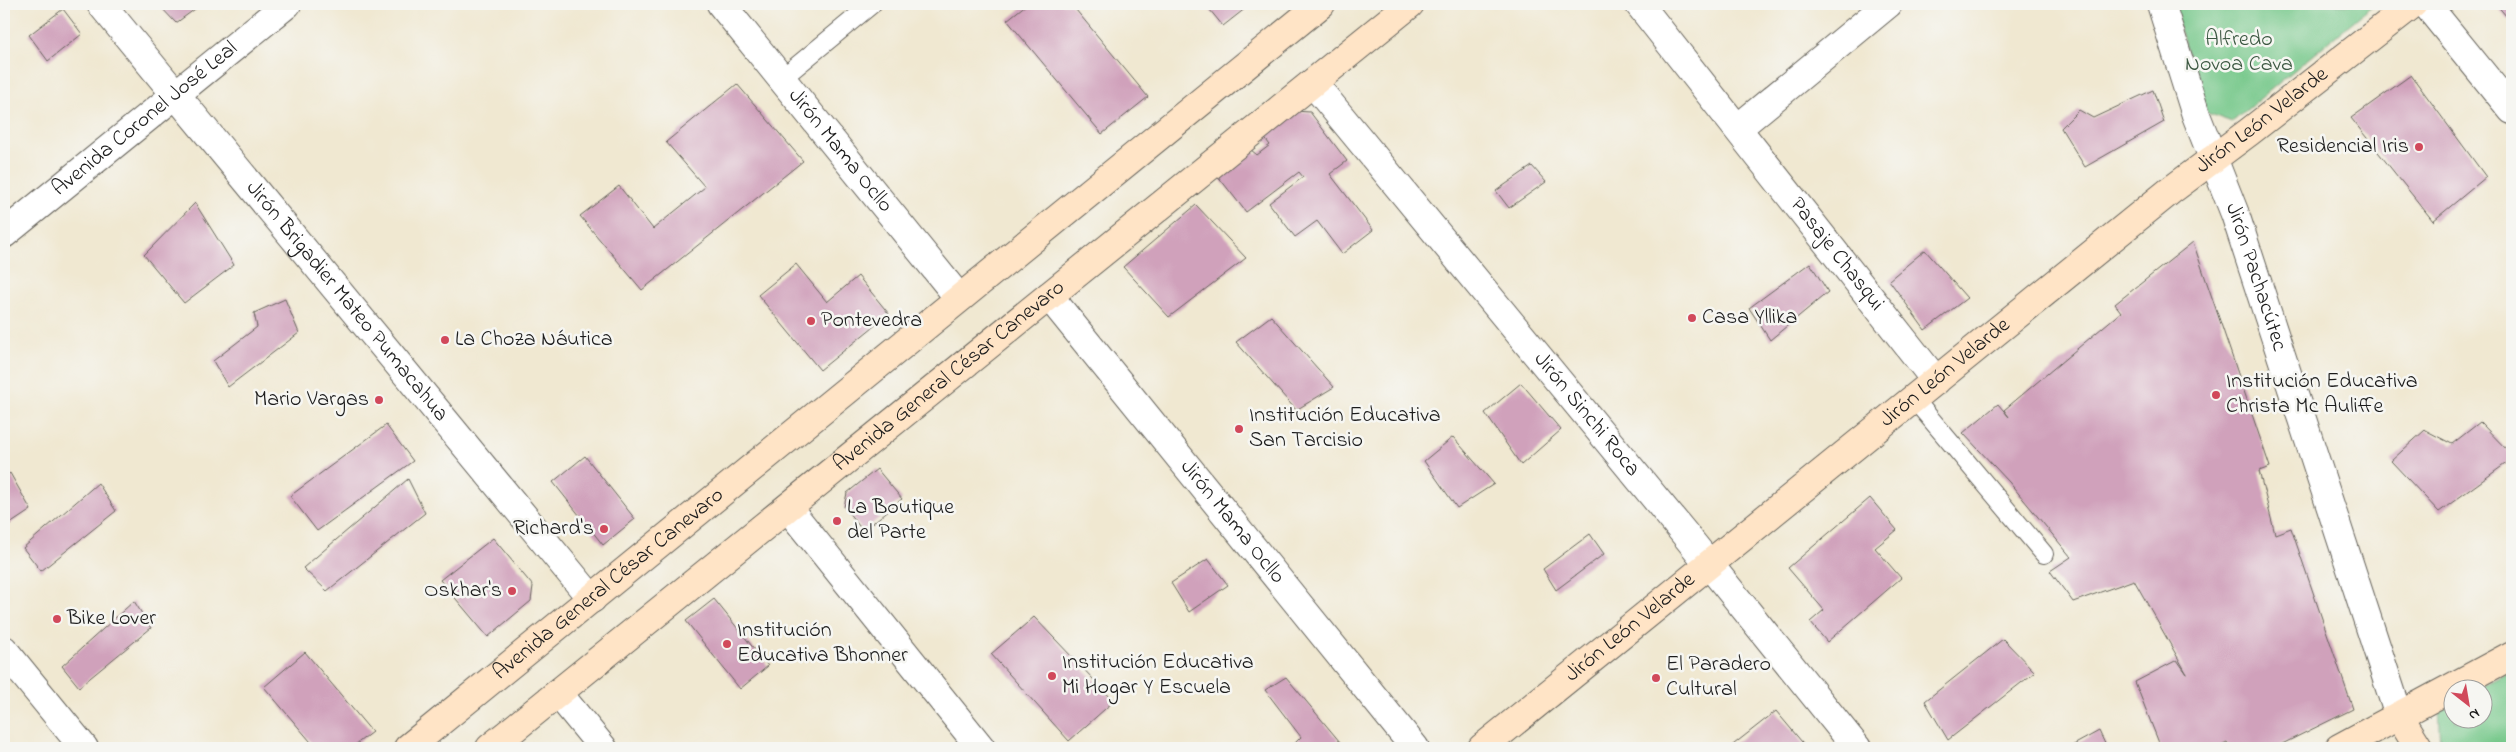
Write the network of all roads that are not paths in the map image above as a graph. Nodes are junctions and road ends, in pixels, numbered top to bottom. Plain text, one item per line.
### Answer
1 (101, 4) edge
2 (287, 4) edge
3 (721, 4) edge
4 (872, 4) edge
5 (1321, 4) edge
6 (1410, 4) edge
7 (1639, 4) edge
8 (1888, 4) edge
9 (2161, 4) edge
10 (2413, 4) edge
11 (2426, 4) edge
12 (781, 79) junction
13 (1313, 83) junction
14 (176, 95) junction
15 (2512, 110) edge
16 (1738, 128) junction
17 (2212, 157) junction
18 (4, 234) edge
19 (1049, 296) junction
20 (959, 298) junction
21 (1936, 381) junction
22 (1914, 399) junction
23 (788, 508) junction
24 (2044, 554) dead end
25 (1710, 565) junction
26 (592, 599) junction
27 (4, 650) edge
28 (2512, 655) edge
29 (558, 693) junction
30 (2399, 716) junction
31 (84, 748) edge
32 (408, 748) edge
33 (490, 748) edge
34 (603, 748) edge
35 (981, 748) edge
36 (1415, 748) edge
37 (1482, 748) edge
38 (1857, 748) edge
39 (2339, 748) edge
40 (2419, 748) edge

1 - 14 street, Jirón Brigadier Mateo Pumacahua
2 - 14 street, Avenida Coronel José Leal
3 - 12 street, Jirón Mama Ocllo
4 - 12 lane
5 - 20 main road, Avenida General César Canevaro
6 - 13 main road, Avenida General César Canevaro
7 - 16 street, Pasaje Chasqui
8 - 16 street
9 - 17 street, Jirón Pachacútec
10 - 17 main road, Jirón León Velarde
11 - 15 street
12 - 20 street, Jirón Mama Ocllo
13 - 19 main road, Avenida General César Canevaro
13 - 25 street, Jirón Sinchi Roca
14 - 18 street, Avenida Coronel José Leal
14 - 26 street, Jirón Brigadier Mateo Pumacahua
16 - 21 street, Pasaje Chasqui
17 - 21 main road, Jirón León Velarde
17 - 30 street, Jirón Pachacútec
19 - 23 main road, Avenida General César Canevaro
19 - 36 street, Jirón Mama Ocllo
20 - 26 main road, Avenida General César Canevaro
21 - 22 main road, Jirón León Velarde
22 - 24 lane
22 - 25 main road, Jirón León Velarde
23 - 29 main road, Avenida General César Canevaro
23 - 35 street
25 - 37 main road, Jirón León Velarde
25 - 38 street, Jirón Sinchi Roca
26 - 32 main road, Avenida General César Canevaro
27 - 31 street
28 - 30 main road
29 - 33 main road, Avenida General César Canevaro
29 - 34 street
30 - 39 main road
30 - 40 main road, Jirón Pachacútec

